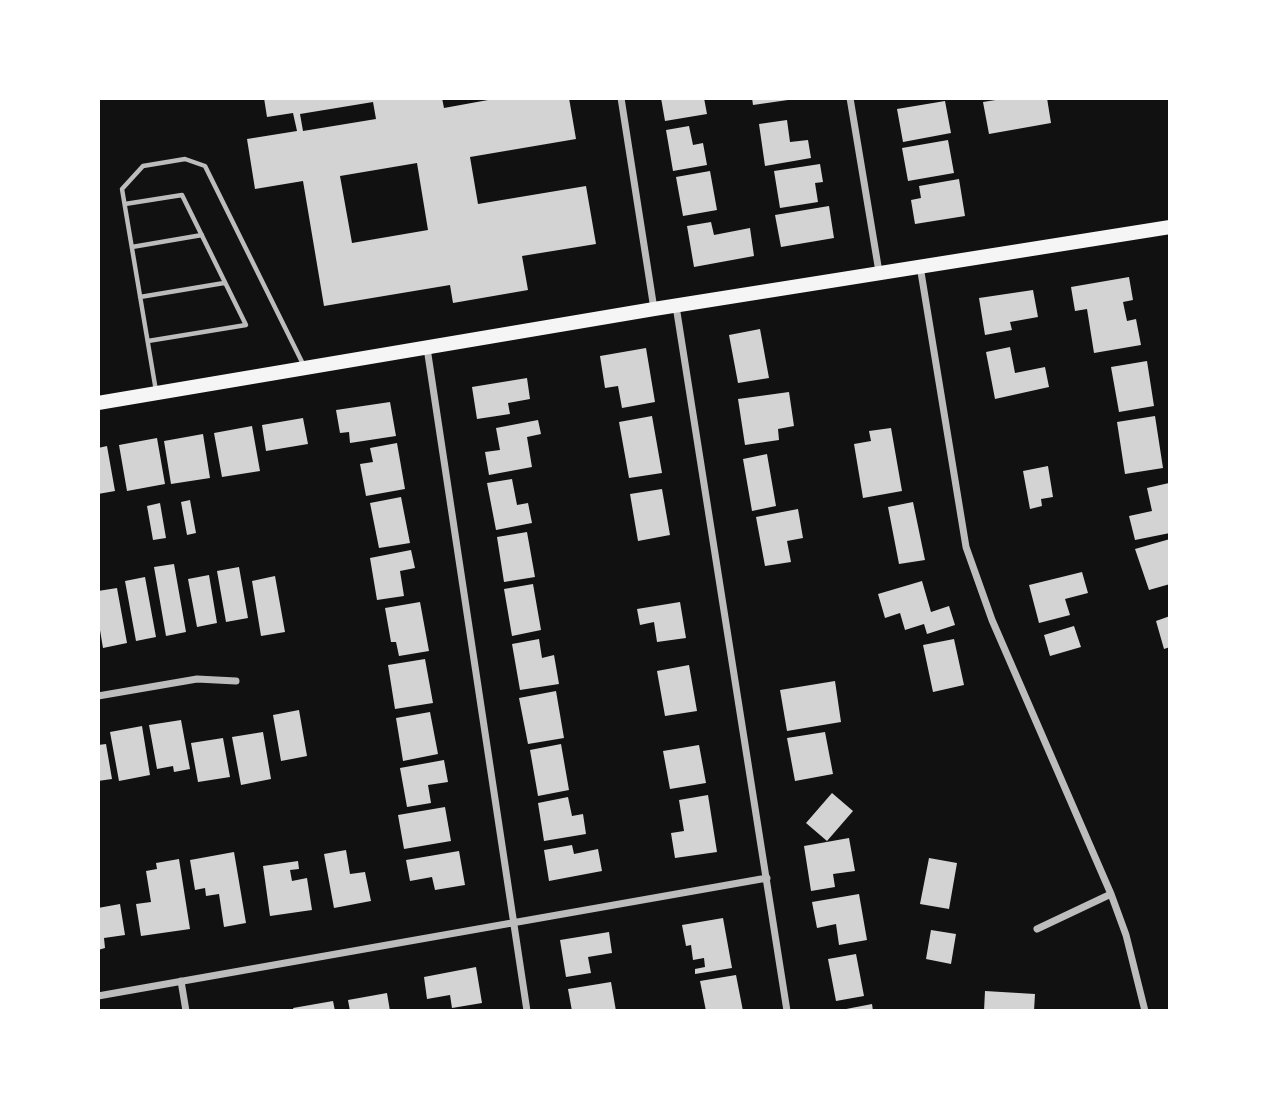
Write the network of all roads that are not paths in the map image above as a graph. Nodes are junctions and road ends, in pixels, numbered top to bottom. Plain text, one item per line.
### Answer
1 (621, 98) edge
2 (850, 98) edge
3 (125, 204) junction
4 (1170, 230) edge
5 (202, 235) junction
6 (132, 247) junction
7 (920, 266) junction
8 (879, 272) junction
9 (224, 283) junction
10 (140, 297) junction
11 (676, 306) junction
12 (654, 309) junction
13 (148, 341) junction
14 (427, 348) junction
15 (305, 368) junction
16 (157, 393) junction
17 (98, 403) edge
18 (236, 681) dead end
19 (98, 696) edge
20 (767, 877) junction
21 (1111, 894) junction
22 (512, 921) junction
23 (1037, 929) dead end
24 (181, 981) junction
25 (98, 996) edge
26 (186, 1011) edge
27 (527, 1011) edge
28 (787, 1011) edge
29 (1145, 1011) edge

1 - 12 street
2 - 8 street
3 - 5 lane
3 - 6 lane
3 - 15 lane
4 - 7 main road
5 - 6 lane
5 - 9 lane
6 - 10 lane
7 - 8 main road
7 - 21 street
8 - 11 main road
9 - 10 lane
9 - 13 lane
10 - 13 lane
11 - 12 main road
11 - 20 street
12 - 14 main road
13 - 16 lane
14 - 15 main road
14 - 22 street
15 - 16 main road
16 - 17 main road
18 - 19 street
20 - 22 street
20 - 28 street
21 - 23 street
21 - 29 street
22 - 24 street
22 - 27 street
24 - 25 street
24 - 26 street

